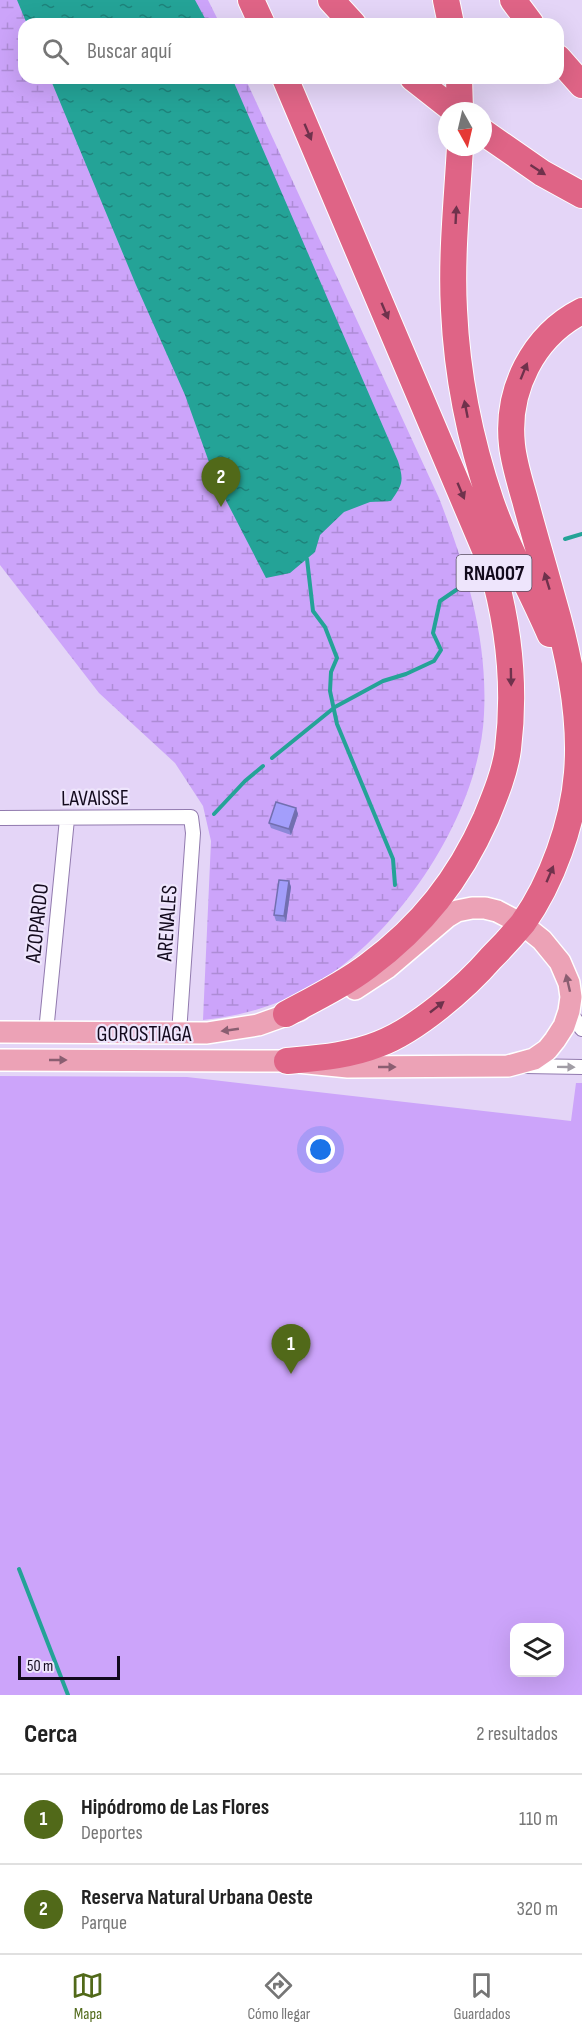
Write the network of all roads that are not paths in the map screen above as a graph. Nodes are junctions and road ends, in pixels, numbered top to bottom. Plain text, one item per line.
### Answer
1 (251, 0) edge
2 (331, 0) edge
3 (446, 0) edge
4 (513, 0) edge
5 (259, 18) edge
6 (348, 18) edge
7 (450, 18) edge
8 (526, 18) edge
9 (564, 65) edge
10 (288, 84) edge
11 (419, 84) edge
12 (459, 84) edge
13 (582, 85) edge
14 (443, 102) edge
15 (460, 102) edge
16 (492, 139) edge
17 (459, 156) edge
18 (582, 195) edge
19 (582, 311) edge
20 (570, 678) junction
21 (191, 817) joint
22 (0, 818) edge
23 (67, 819) junction
24 (522, 924) junction
25 (568, 1011) junction
26 (286, 1014) junction
27 (582, 1029) edge
28 (0, 1032) edge
29 (46, 1032) junction
30 (179, 1033) junction
31 (0, 1060) edge
32 (287, 1061) junction
33 (508, 1066) junction
34 (582, 1067) edge

1 - 5 highway
2 - 6 highway
3 - 7 highway
4 - 8 highway
9 - 13 highway
10 -> 26 highway, RNA007
11 - 14 highway
12 - 15 highway
16 -> 18 highway
20 -> 17 highway, RNA007
20 -> 19 highway
24 -> 20 highway, RNA007
21 - 23 street, LAVAISSE
21 - 30 street, ARENALES
22 - 23 street, LAVAISSE
23 - 29 street, AZOPARDO
25 -> 24 main road, GOROSTIAGA
24 - 26 main road, GOROSTIAGA
32 -> 24 highway, RNA007
25 - 27 street
25 - 33 main road, GOROSTIAGA
26 -> 30 main road, GOROSTIAGA
28 - 29 main road, GOROSTIAGA
29 - 30 main road, GOROSTIAGA
31 -> 32 main road, GOROSTIAGA
32 -> 33 main road, GOROSTIAGA
33 -> 34 street

